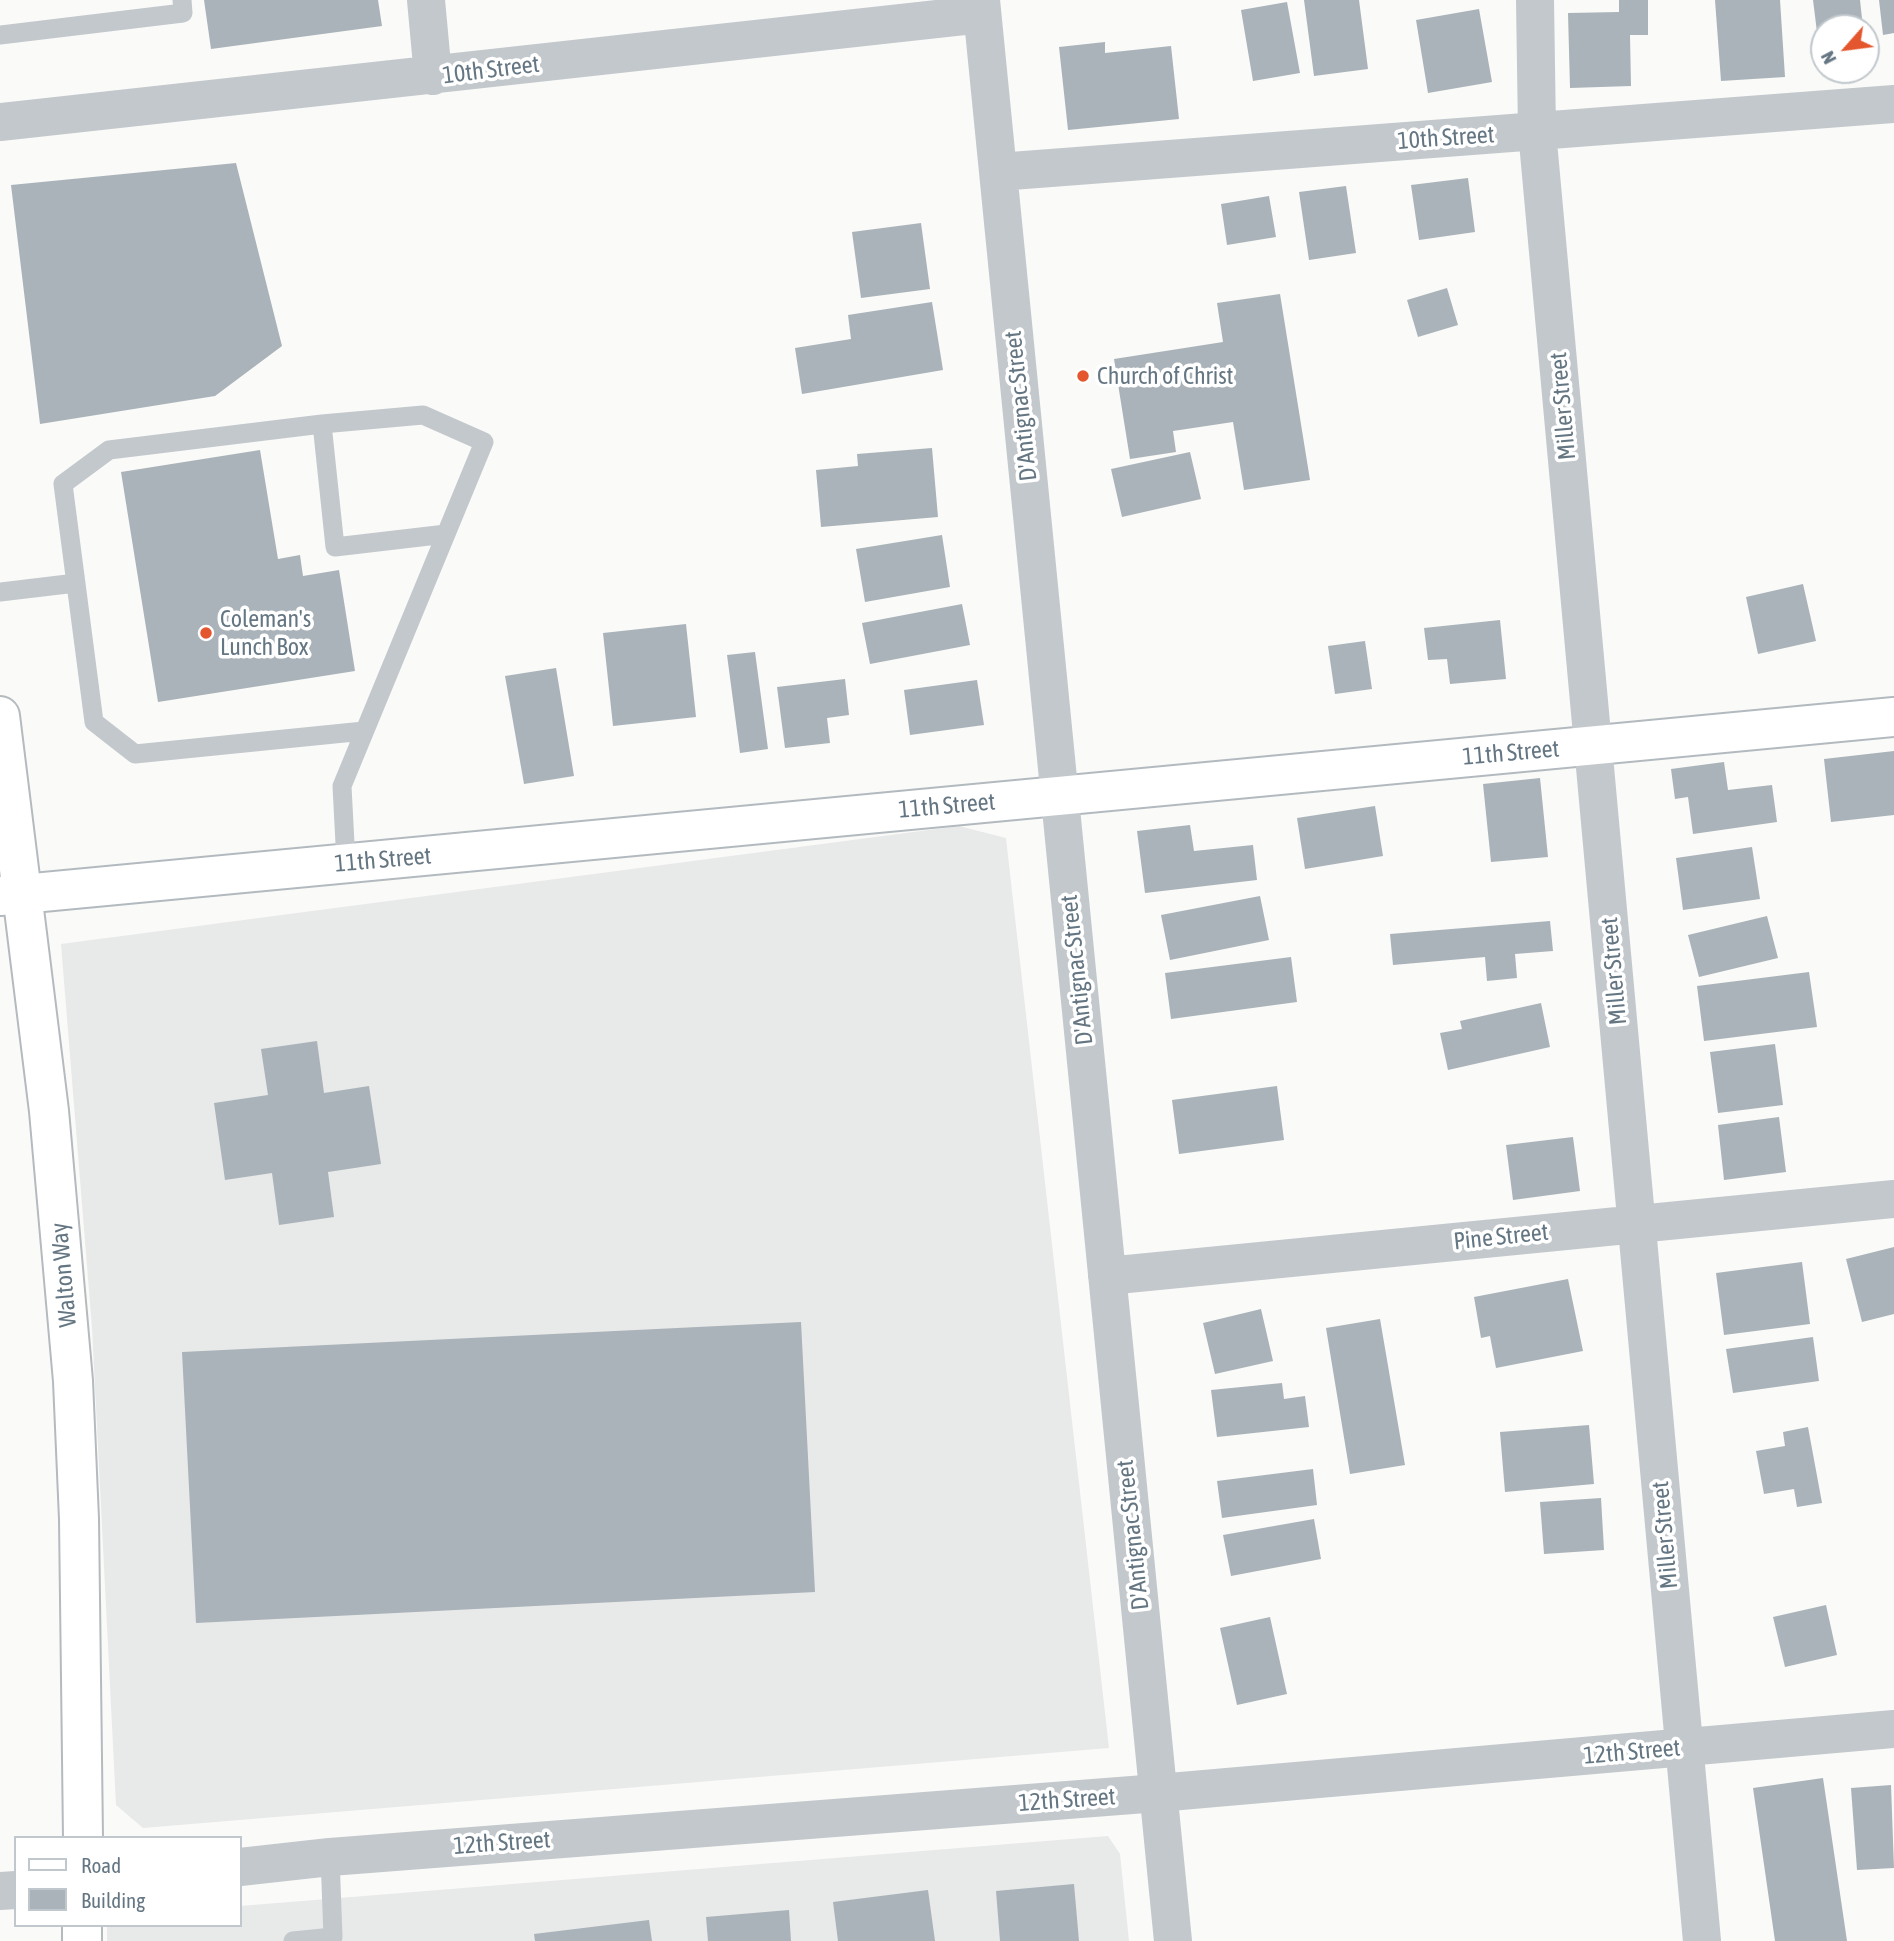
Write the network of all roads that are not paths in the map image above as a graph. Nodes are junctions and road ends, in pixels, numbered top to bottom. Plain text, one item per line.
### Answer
1 (182, 0) edge
2 (426, 0) edge
3 (1535, 0) edge
4 (982, 7) edge
5 (0, 35) edge
6 (433, 76) junction
7 (1894, 104) edge
8 (0, 122) edge
9 (1537, 131) junction
10 (998, 172) junction
11 (322, 424) junction
12 (446, 534) junction
13 (76, 583) junction
14 (0, 592) edge
15 (0, 716) edge
16 (1894, 716) edge
17 (364, 732) junction
18 (1593, 745) junction
19 (1060, 796) junction
20 (346, 863) junction
21 (11, 895) edge
22 (1894, 1199) edge
23 (1637, 1224) junction
24 (1107, 1276) junction
25 (1894, 1729) edge
26 (1684, 1747) junction
27 (1158, 1793) junction
28 (83, 1836) edge
29 (330, 1857) junction
30 (242, 1867) edge
31 (293, 1941) edge
32 (1173, 1941) edge
33 (1702, 1941) edge

1 - 5 lane
2 - 6 street
3 - 9 street, Miller Street
4 - 6 street, 10th Street
4 - 10 street, D'Antignac Street
6 - 8 street, 10th Street
7 - 9 street, 10th Street
9 - 10 street, 10th Street
9 - 18 street, Miller Street
10 - 19 street, D'Antignac Street
11 - 12 lane
11 - 12 lane
11 - 13 lane
12 - 17 lane
13 - 14 lane
13 - 17 lane
15 - 21 main road, Walton Way
16 - 18 main road, 11th Street
17 - 20 lane
18 - 19 main road, 11th Street
18 - 23 street, Miller Street
19 - 20 main road, 11th Street
19 - 24 street, D'Antignac Street
20 - 21 main road, 11th Street
21 - 28 main road, Walton Way
22 - 23 street, Pine Street
23 - 24 street, Pine Street
23 - 26 street, Miller Street
24 - 27 street, D'Antignac Street
25 - 26 street, 12th Street
26 - 27 street, 12th Street
26 - 33 street, Miller Street
27 - 29 street, 12th Street
27 - 32 street, D'Antignac Street
29 - 30 street, 12th Street
29 - 31 lane

